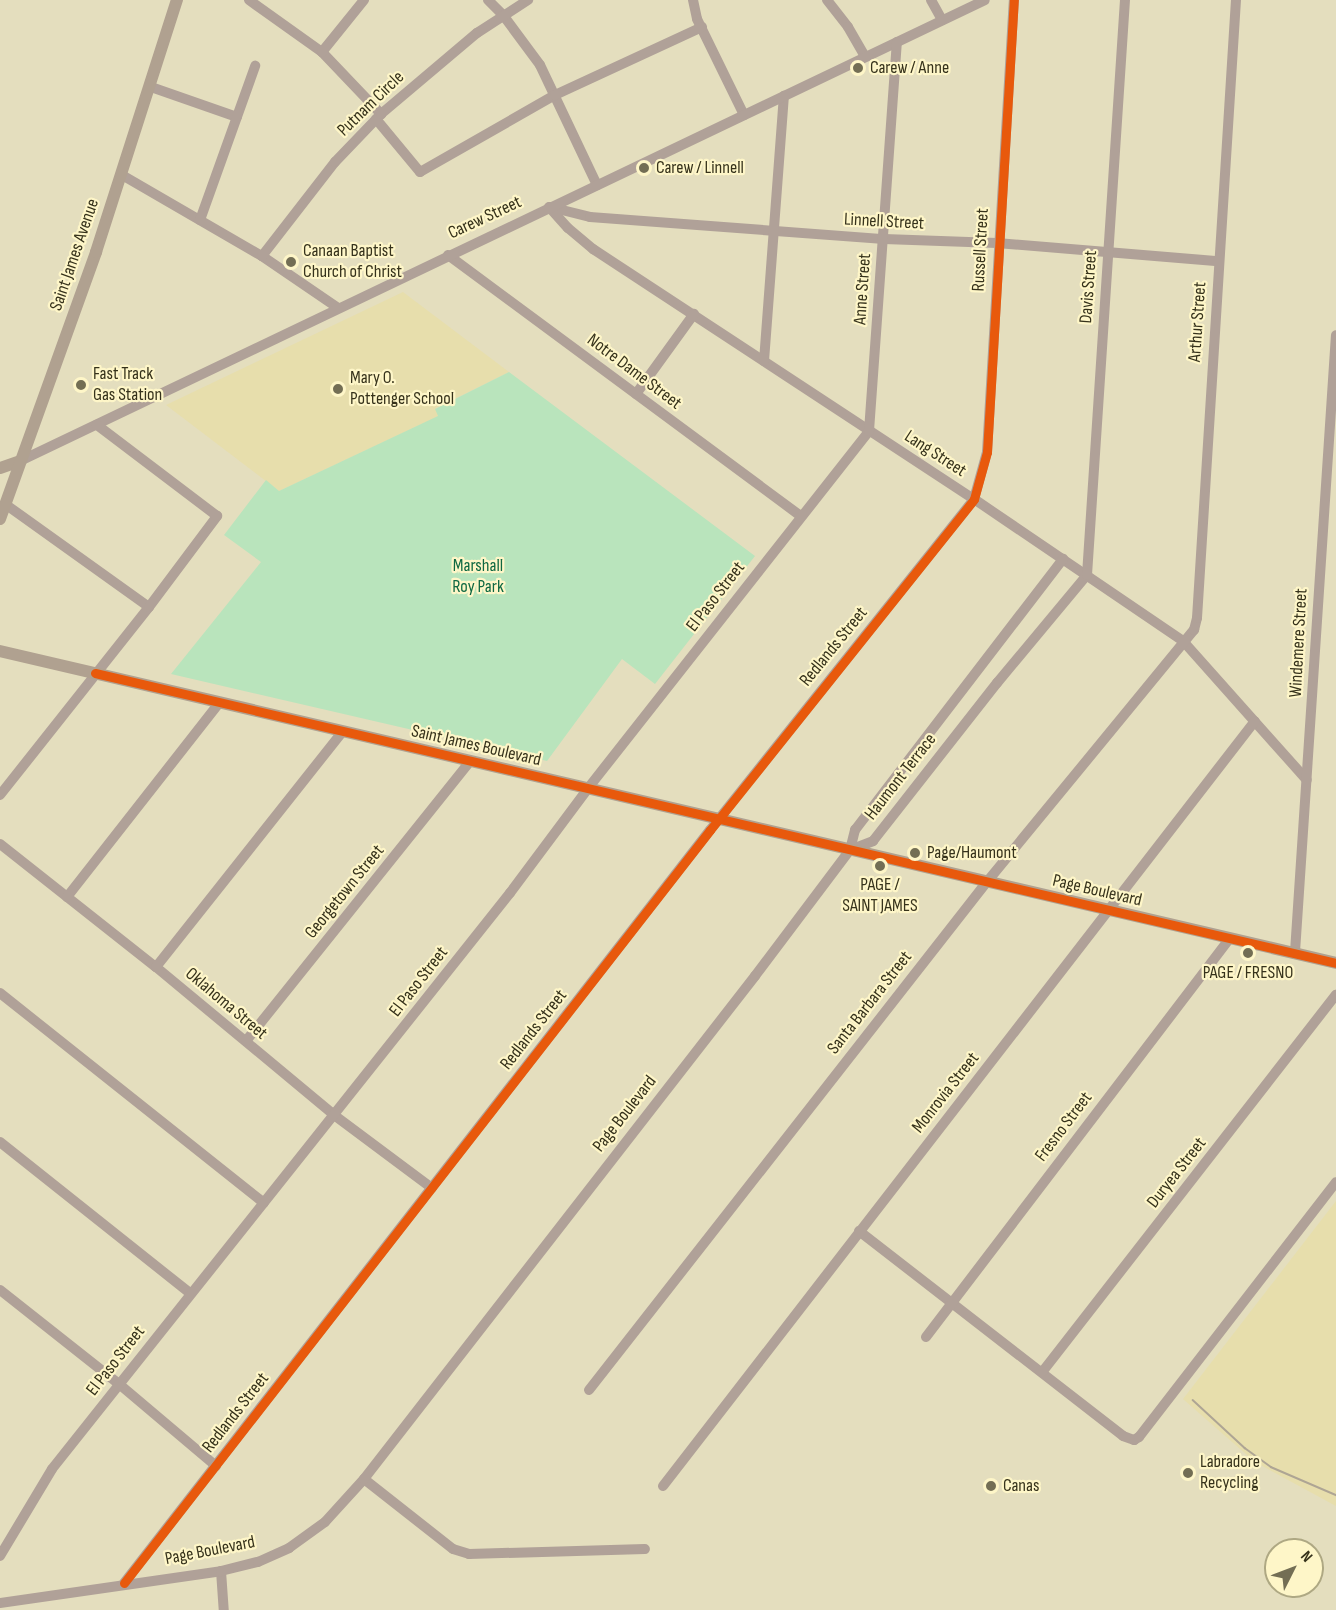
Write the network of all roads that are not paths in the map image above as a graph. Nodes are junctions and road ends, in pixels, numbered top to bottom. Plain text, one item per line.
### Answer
1 (177, 0) edge
2 (249, 0) edge
3 (364, 0) edge
4 (488, 0) edge
5 (528, 0) edge
6 (693, 0) edge
7 (827, 0) edge
8 (931, 0) edge
9 (985, 0) edge
10 (1014, 0) edge
11 (1125, 0) edge
12 (1236, 0) edge
13 (503, 15) junction
14 (942, 20) junction
15 (702, 27) junction
16 (897, 42) junction
17 (322, 52) junction
18 (865, 57) junction
19 (255, 66) dead end
20 (151, 87) junction
21 (555, 95) junction
22 (784, 96) junction
23 (744, 115) junction
24 (237, 117) junction
25 (379, 117) junction
26 (122, 175) junction
27 (597, 184) junction
28 (549, 207) junction
29 (200, 220) junction
30 (774, 231) junction
31 (884, 239) junction
32 (998, 243) junction
33 (1108, 252) junction
34 (448, 255) junction
35 (262, 256) junction
36 (1218, 261) junction
37 (338, 308) junction
38 (694, 314) junction
39 (1336, 335) edge
40 (764, 361) junction
41 (636, 394) junction
42 (97, 425) junction
43 (869, 431) junction
44 (20, 461) junction
45 (0, 468) edge
46 (974, 500) junction
47 (5, 504) junction
48 (801, 516) junction
49 (0, 519) edge
50 (1063, 559) junction
51 (1087, 575) junction
52 (149, 607) junction
53 (1183, 641) junction
54 (0, 651) edge
55 (95, 673) junction
56 (965, 688) junction
57 (982, 701) junction
58 (219, 703) junction
59 (1255, 721) junction
60 (343, 731) junction
61 (469, 763) junction
62 (1307, 780) junction
63 (589, 788) junction
64 (0, 795) edge
65 (720, 817) junction
66 (0, 844) edge
67 (850, 850) junction
68 (986, 883) junction
69 (67, 897) junction
70 (1109, 910) junction
71 (1230, 938) junction
72 (1295, 952) junction
73 (1336, 963) edge
74 (156, 967) junction
75 (0, 993) edge
76 (1336, 994) edge
77 (246, 1041) junction
78 (334, 1115) junction
79 (0, 1142) edge
80 (1336, 1182) edge
81 (432, 1188) junction
82 (264, 1203) junction
83 (859, 1231) junction
84 (0, 1290) edge
85 (190, 1293) junction
86 (952, 1301) junction
87 (926, 1337) dead end
88 (1043, 1371) junction
89 (119, 1384) junction
90 (589, 1390) dead end
91 (216, 1466) junction
92 (364, 1479) junction
93 (663, 1486) dead end
94 (645, 1549) dead end
95 (0, 1556) edge
96 (221, 1571) junction
97 (124, 1583) junction
98 (0, 1603) edge
99 (224, 1610) edge

1 - 20 main road, Saint James Avenue
2 - 17 street
3 - 17 street
4 - 13 street
5 - 13 street, Putnam Circle
6 - 15 street
7 - 18 street
8 - 14 street
9 - 14 street, Carew Street
10 - 32 street, Russell Street
11 - 33 street, Davis Street
12 - 36 street, Arthur Street
13 - 21 street
13 - 25 street, Putnam Circle
14 - 16 street, Carew Street
15 - 21 street
15 - 23 street
16 - 18 street, Carew Street
16 - 31 street, Anne Street
17 - 25 street
18 - 22 street, Carew Street
19 - 24 street
20 - 24 street
20 - 26 main road, Saint James Avenue
21 - 25 street
21 - 27 street
22 - 23 street, Carew Street
22 - 30 street
23 - 27 street, Carew Street
24 - 29 street
25 - 35 street, Putnam Circle
26 - 29 street
26 - 44 main road, Saint James Avenue
27 - 28 street, Carew Street
28 - 30 street, Linnell Street
28 - 34 street, Carew Street
28 - 38 street, Lang Street
29 - 35 street
30 - 31 street, Linnell Street
30 - 40 street
31 - 32 street, Linnell Street
31 - 43 street, Anne Street
32 - 33 street, Linnell Street
32 - 46 street, Russell Street
33 - 36 street, Linnell Street
33 - 51 street, Davis Street
34 - 37 street, Carew Street
34 - 41 street, Notre Dame Street
35 - 37 street
36 - 53 street, Arthur Street
37 - 42 street, Carew Street
38 - 40 street, Lang Street
38 - 41 street
39 - 62 street, Windemere Street
40 - 43 street, Lang Street
41 - 48 street, Notre Dame Street
42 - 44 street, Carew Street
42 - 52 street
43 - 46 street, Lang Street
43 - 48 street, El Paso Street
44 - 45 main road, Carew Street
44 - 47 main road, Saint James Avenue
46 - 50 street, Lang Street
46 - 65 street, Redlands Street
47 - 49 main road, Saint James Avenue
47 - 52 street
48 - 63 street, El Paso Street
50 - 51 street, Lang Street
50 - 56 street, Haumont Terrace
51 - 53 street, Lang Street
51 - 57 street, Haumont Terrace
52 - 55 street
53 - 59 street, Lang Street
53 - 68 street, Santa Barbara Street
54 - 55 main road, Saint James Boulevard
55 - 58 main road, Saint James Boulevard
55 - 64 street
56 - 57 street
56 - 67 street, Haumont Terrace
57 - 67 street, Haumont Terrace
58 - 60 main road, Saint James Boulevard
58 - 69 street
59 - 62 street, Lang Street
59 - 70 street, Monrovia Street
60 - 61 main road, Saint James Boulevard
60 - 74 street
61 - 63 main road, Saint James Boulevard
61 - 77 street, Georgetown Street
62 - 72 street, Windemere Street
63 - 65 main road, Saint James Boulevard
63 - 78 street, El Paso Street
65 - 67 main road, Saint James Boulevard
65 - 81 street, Redlands Street
66 - 69 street, Oklahoma Street
67 - 68 main road, Page Boulevard
67 - 92 street, Page Boulevard
68 - 70 main road, Page Boulevard
68 - 90 street, Santa Barbara Street
69 - 74 street, Oklahoma Street
70 - 71 main road, Page Boulevard
70 - 83 street, Monrovia Street
71 - 72 main road, Page Boulevard
71 - 86 street, Fresno Street
72 - 73 main road, Page Boulevard
74 - 77 street, Oklahoma Street
75 - 82 street
76 - 88 street, Duryea Street
77 - 78 street, Oklahoma Street
78 - 81 street, Oklahoma Street
78 - 82 street, El Paso Street
79 - 85 street
80 - 88 street
81 - 91 street, Redlands Street
82 - 85 street, El Paso Street
83 - 86 street
83 - 93 street, Monrovia Street
84 - 89 street
85 - 89 street, El Paso Street
86 - 87 street, Fresno Street
86 - 88 street
89 - 91 street
89 - 95 street, El Paso Street
91 - 97 street, Redlands Street
92 - 94 street
92 - 96 street, Page Boulevard
96 - 97 street, Page Boulevard
96 - 99 street
97 - 98 street, Page Boulevard

